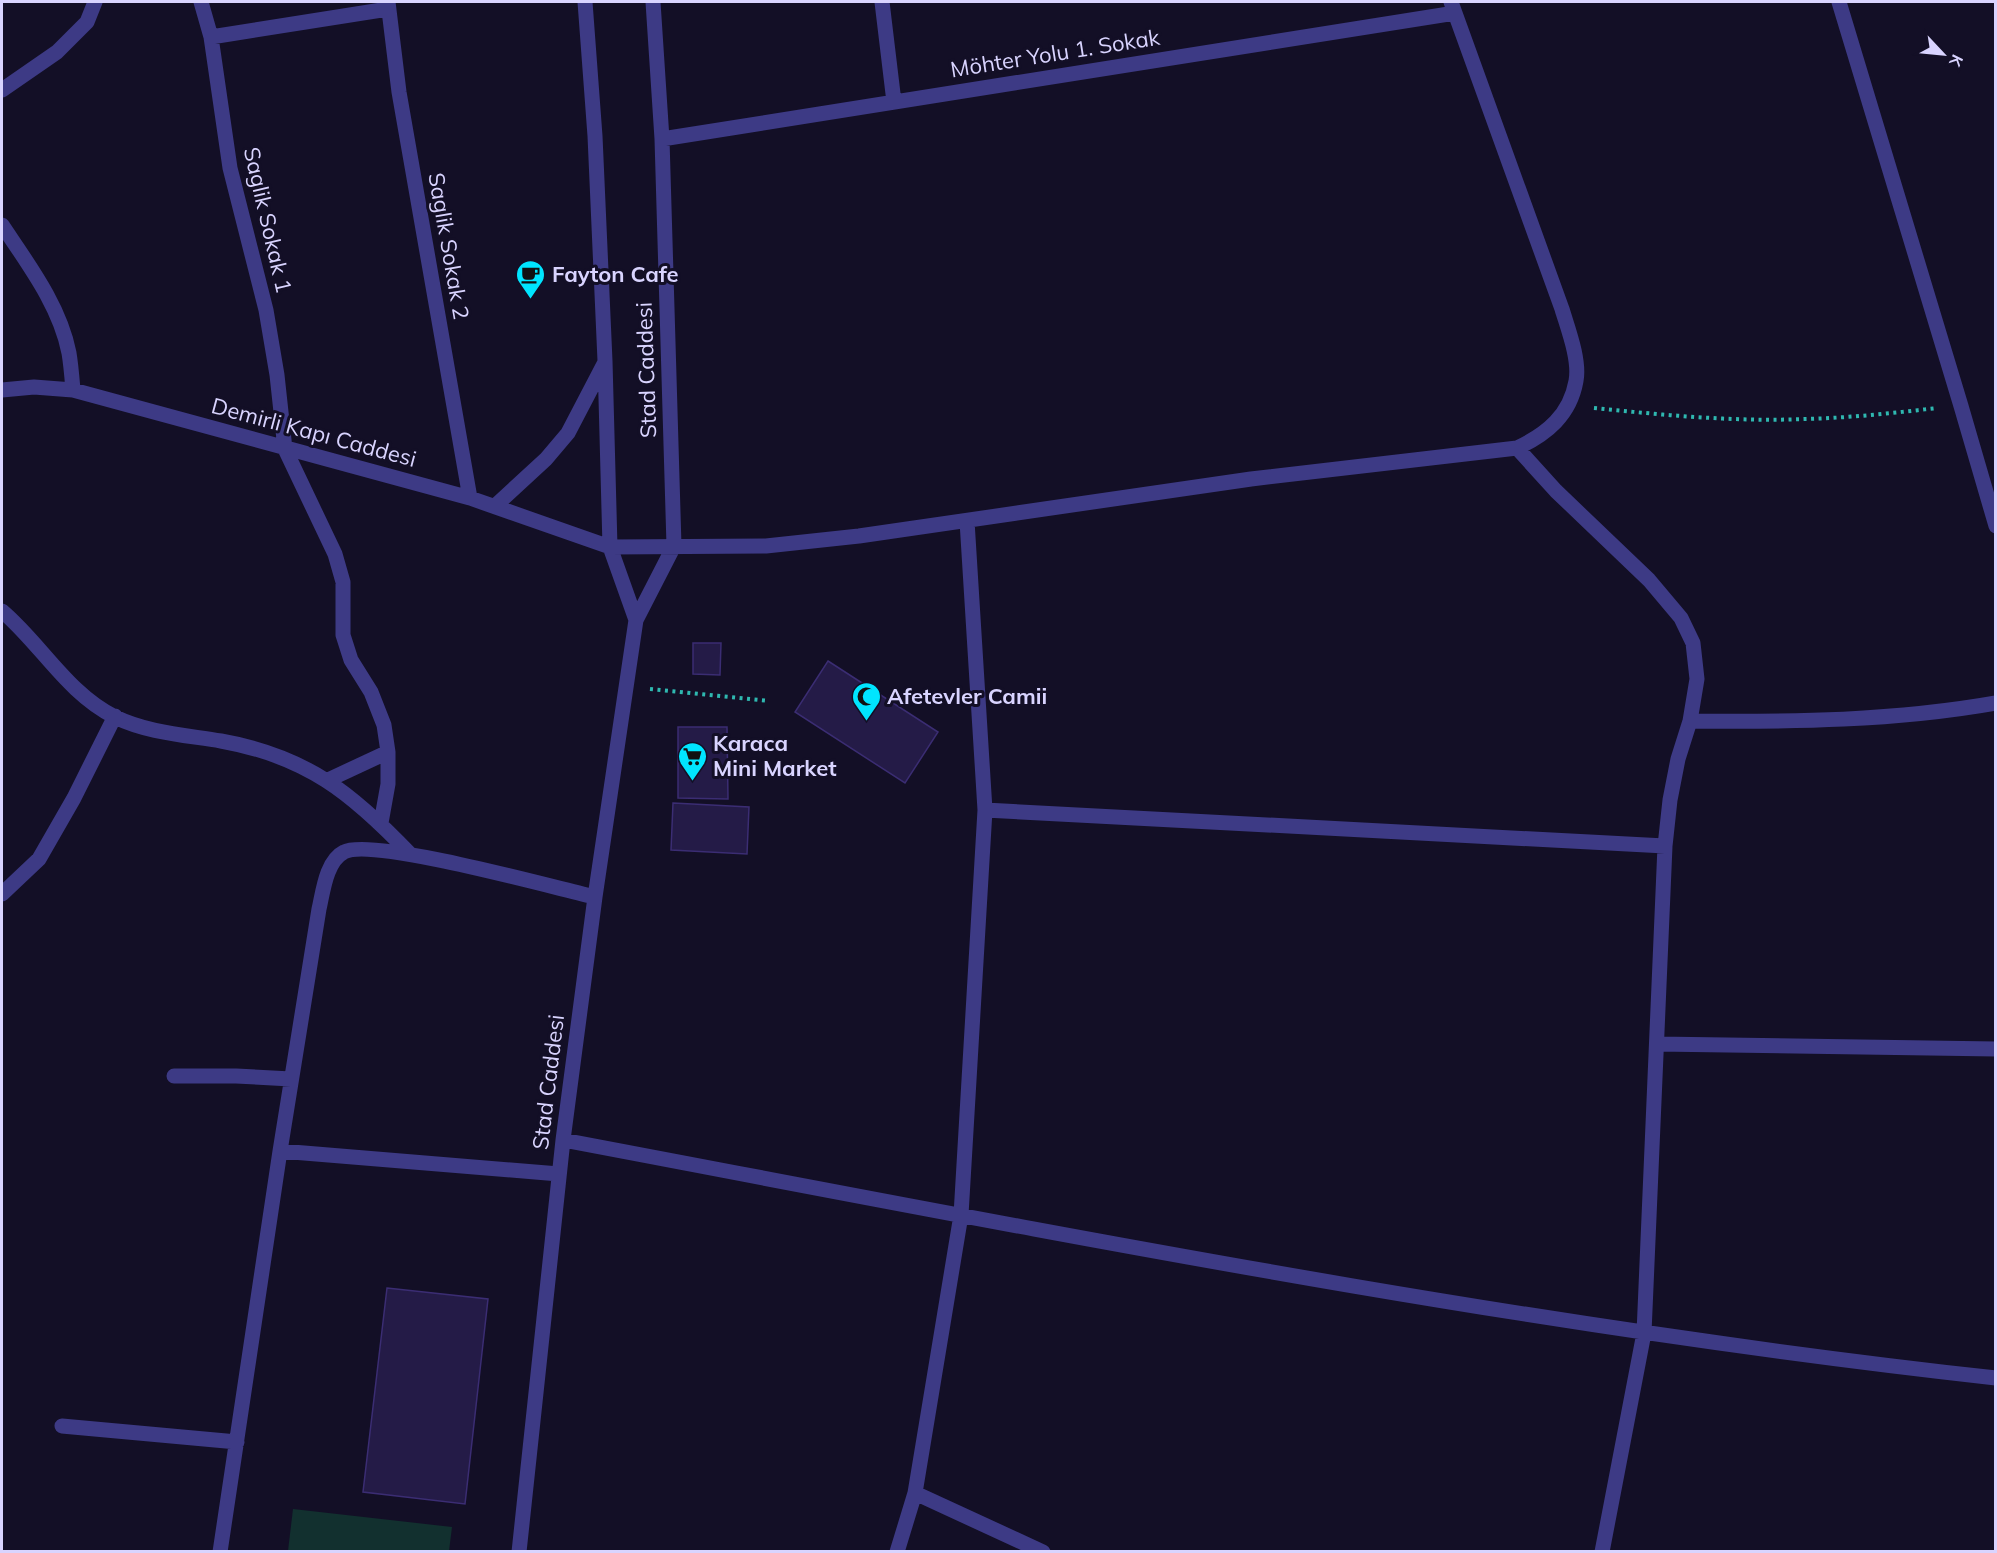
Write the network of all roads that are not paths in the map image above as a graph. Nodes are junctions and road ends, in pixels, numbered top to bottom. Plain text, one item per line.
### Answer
1 (94, 2) edge
2 (201, 2) edge
3 (585, 2) edge
4 (653, 2) edge
5 (882, 2) edge
6 (1839, 2) edge
7 (388, 5) edge
8 (1453, 7) edge
9 (211, 37) junction
10 (2, 90) edge
11 (894, 102) junction
12 (662, 139) junction
13 (2, 225) edge
14 (605, 361) junction
15 (2, 390) edge
16 (73, 390) junction
17 (1517, 448) junction
18 (285, 449) junction
19 (470, 498) junction
20 (495, 506) junction
21 (967, 521) junction
22 (1995, 525) edge
23 (674, 546) junction
24 (610, 547) junction
25 (2, 611) edge
26 (636, 620) junction
27 (1995, 703) edge
28 (115, 716) junction
29 (1690, 722) junction
30 (388, 752) junction
31 (328, 780) junction
32 (985, 810) junction
33 (381, 823) junction
34 (1665, 846) junction
35 (410, 854) junction
36 (2, 894) edge
37 (595, 897) junction
38 (1657, 1044) junction
39 (1995, 1049) edge
40 (174, 1077) dead end
41 (291, 1079) junction
42 (563, 1140) junction
43 (280, 1150) junction
44 (559, 1174) junction
45 (961, 1215) junction
46 (1644, 1333) junction
47 (1995, 1378) edge
48 (62, 1426) dead end
49 (237, 1442) junction
50 (915, 1493) junction
51 (220, 1551) edge
52 (519, 1551) edge
53 (897, 1551) edge
54 (1043, 1551) edge
55 (1602, 1551) edge

1 - 10 street
2 - 9 street, Saglik Sokak 1
3 - 14 street, Stad Caddesi
4 - 12 street, Stad Caddesi
5 - 11 street
6 - 22 street
7 - 9 street
7 - 19 street, Saglik Sokak 2
8 - 11 street, Möhter Yolu 1. Sokak
8 - 17 street
9 - 18 street, Saglik Sokak 1
11 - 12 street, Möhter Yolu 1. Sokak
12 - 23 street, Stad Caddesi
13 - 16 street
14 - 20 street
14 - 24 street, Stad Caddesi
15 - 16 street, Demirli Kapı Caddesi
16 - 18 street, Demirli Kapı Caddesi
17 - 21 street
17 - 29 street
18 - 19 street, Demirli Kapı Caddesi
18 - 30 street, Saglik Sokak 1
19 - 20 street, Demirli Kapı Caddesi
20 - 24 street, Demirli Kapı Caddesi
21 - 23 street
21 - 32 street
23 - 24 street
23 - 26 street, Stad Caddesi
24 - 26 street, Stad Caddesi
25 - 28 street
26 - 37 street, Stad Caddesi
27 - 29 street
28 - 31 street
28 - 36 street
29 - 34 street
30 - 31 street
30 - 33 street, Saglik Sokak 1
31 - 33 street
32 - 34 street
32 - 45 street
33 - 35 street
34 - 38 street
35 - 37 street
35 - 41 street
37 - 42 street, Stad Caddesi
38 - 39 street
38 - 46 street
40 - 41 street
41 - 43 street
42 - 44 street, Stad Caddesi
42 - 45 street
43 - 44 street
43 - 49 street
44 - 52 street, Stad Caddesi
45 - 46 street
45 - 50 street
46 - 47 street
46 - 55 street
48 - 49 street
49 - 51 street
50 - 53 street
50 - 54 street

